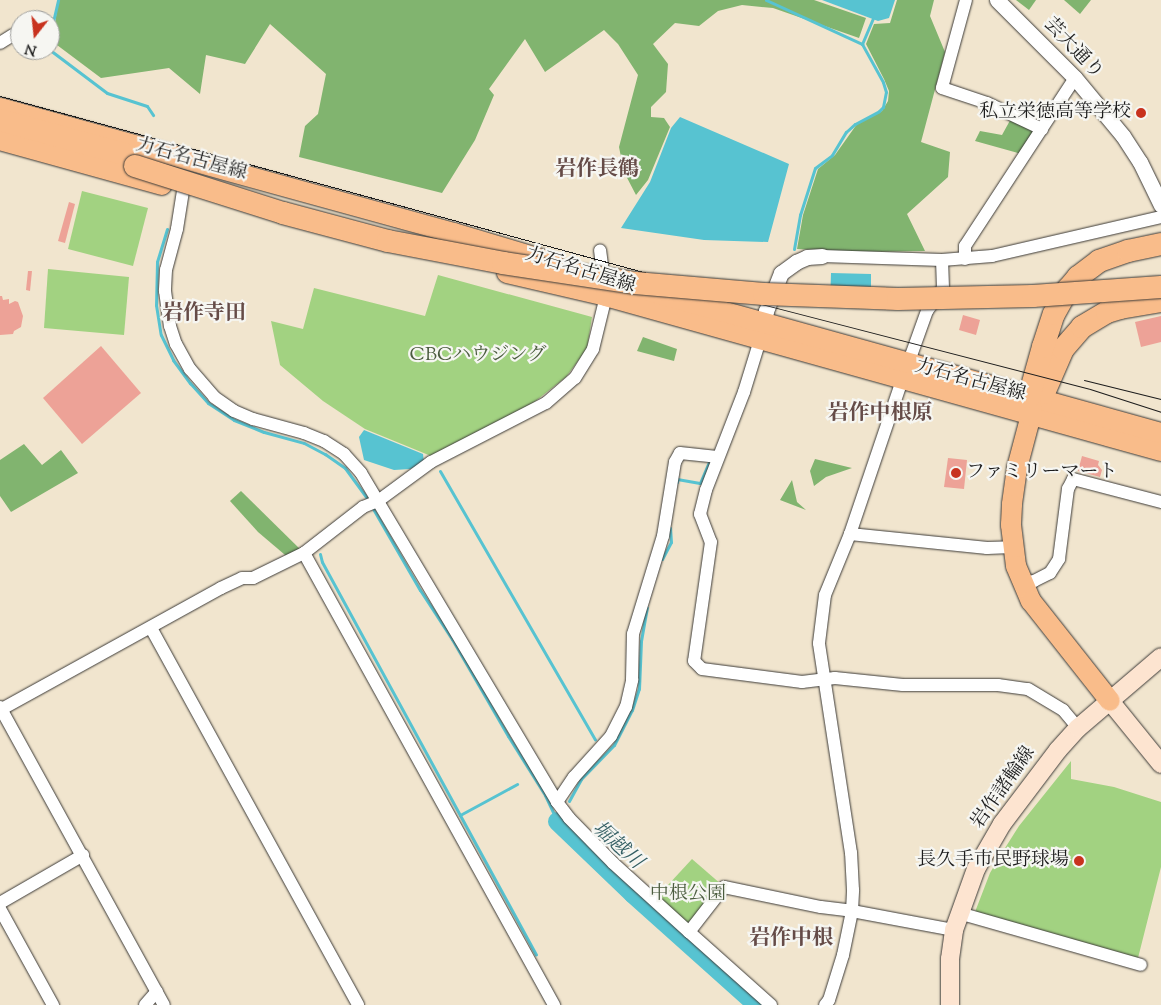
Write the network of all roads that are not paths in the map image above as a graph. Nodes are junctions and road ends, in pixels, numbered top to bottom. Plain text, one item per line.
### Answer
1 (966, 0) edge
2 (998, 0) edge
3 (1075, 78) junction
4 (0, 108) edge
5 (0, 120) edge
6 (0, 129) edge
7 (1042, 129) junction
8 (0, 140) edge
9 (136, 162) junction
10 (183, 191) junction
11 (1161, 205) edge
12 (1161, 217) edge
13 (1155, 245) edge
14 (600, 250) dead end
15 (822, 256) joint
16 (965, 259) junction
17 (942, 260) junction
18 (1161, 278) edge
19 (605, 287) junction
20 (1161, 287) edge
21 (1161, 301) edge
22 (761, 332) junction
23 (905, 372) junction
24 (1034, 404) junction
25 (1160, 445) edge
26 (718, 457) junction
27 (378, 501) junction
28 (1161, 502) edge
29 (850, 534) junction
30 (1012, 547) junction
31 (304, 553) junction
32 (1022, 583) junction
33 (150, 628) junction
34 (1161, 657) edge
35 (825, 678) junction
36 (1110, 701) junction
37 (0, 709) edge
38 (1078, 728) junction
39 (1161, 764) edge
40 (557, 802) junction
41 (83, 855) junction
42 (0, 903) edge
43 (0, 910) edge
44 (852, 911) junction
45 (959, 913) junction
46 (954, 930) junction
47 (689, 932) junction
48 (1141, 965) dead end
49 (157, 991) junction
50 (829, 1003) edge
51 (53, 1005) edge
52 (145, 1005) edge
53 (164, 1005) edge
54 (358, 1005) edge
55 (554, 1005) edge
56 (771, 1005) edge
57 (950, 1005) edge

1 - 7 street
2 - 3 street, 芸大通り
3 - 7 street
3 - 11 street, 芸大通り
4 - 19 main road, 力石名古屋線
5 - 9 highway
6 - 9 highway
7 - 16 street
8 - 10 main road, 力石名古屋線
9 - 18 highway
9 - 20 highway, bridge
10 - 19 main road, 力石名古屋線
10 - 27 street
12 - 16 street
13 - 24 highway
14 - 19 street
15 - 17 street
15 - 22 street
16 - 17 street
17 - 23 street
19 - 22 main road, 力石名古屋線
19 - 27 street
21 - 24 highway
22 - 23 main road, 力石名古屋線
22 - 26 street
23 - 24 main road, 力石名古屋線
23 - 29 street
24 - 25 main road, 力石名古屋線
24 - 30 main road, 力石名古屋線
26 - 35 street
26 - 40 street
27 - 31 street
27 - 40 street
28 - 32 street
29 - 30 street
29 - 35 street
30 - 32 main road, 力石名古屋線
31 - 33 street
31 - 55 street
32 - 36 main road, 力石名古屋線
33 - 37 street
33 - 54 street
34 - 36 main road, 岩作諸輪線
35 - 38 street
35 - 44 street
36 - 38 main road, 岩作諸輪線
36 - 39 main road
37 - 41 street
38 - 45 main road, 岩作諸輪線
40 - 47 street
41 - 42 street
41 - 49 street
43 - 51 street
44 - 46 street
44 - 47 street
44 - 50 street
45 - 46 main road, 岩作諸輪線
45 - 48 street
46 - 57 main road, 岩作諸輪線
47 - 56 street
49 - 52 street
49 - 53 street

